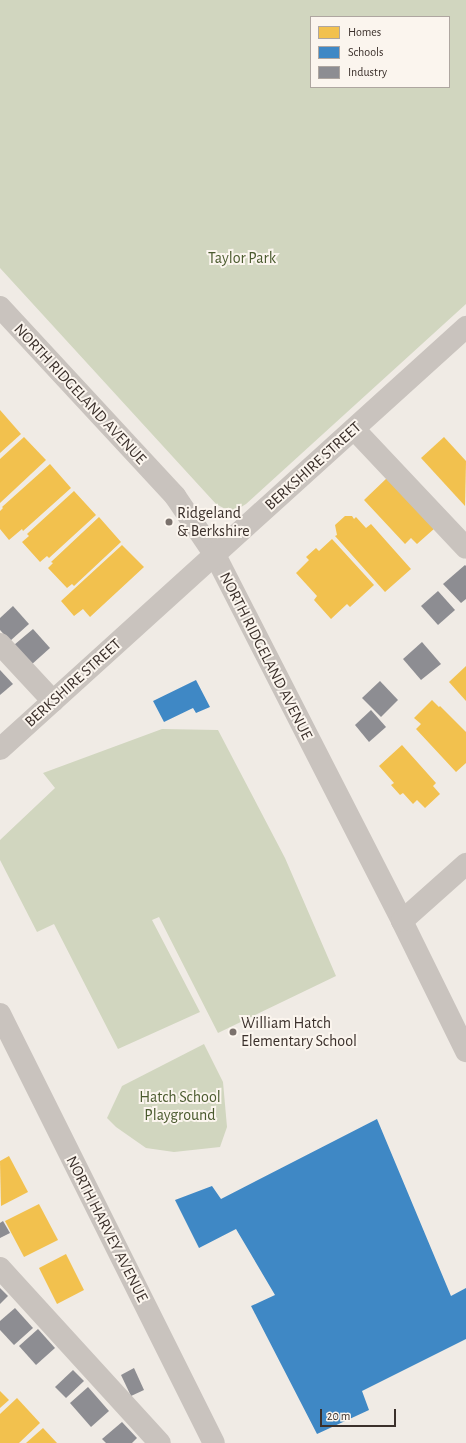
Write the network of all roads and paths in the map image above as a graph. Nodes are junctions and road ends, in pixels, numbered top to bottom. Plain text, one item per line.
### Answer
1 (0, 307) edge
2 (466, 327) edge
3 (354, 429) junction
4 (466, 548) edge
5 (216, 555) junction
6 (0, 644) edge
7 (54, 701) junction
8 (0, 749) edge
9 (466, 864) edge
10 (402, 921) junction
11 (0, 1014) edge
12 (466, 1051) edge
13 (0, 1268) edge
14 (160, 1443) edge
15 (214, 1443) edge

1 - 5 street, NORTH RIDGELAND AVENUE
2 - 3 street, BERKSHIRE STREET
3 - 4 street
3 - 5 street, BERKSHIRE STREET
5 - 7 street, BERKSHIRE STREET
5 - 10 street, NORTH RIDGELAND AVENUE
6 - 7 street
7 - 8 street, BERKSHIRE STREET
9 - 10 street
10 - 12 street, NORTH RIDGELAND AVENUE
11 - 15 street, NORTH HARVEY AVENUE
13 - 14 street

